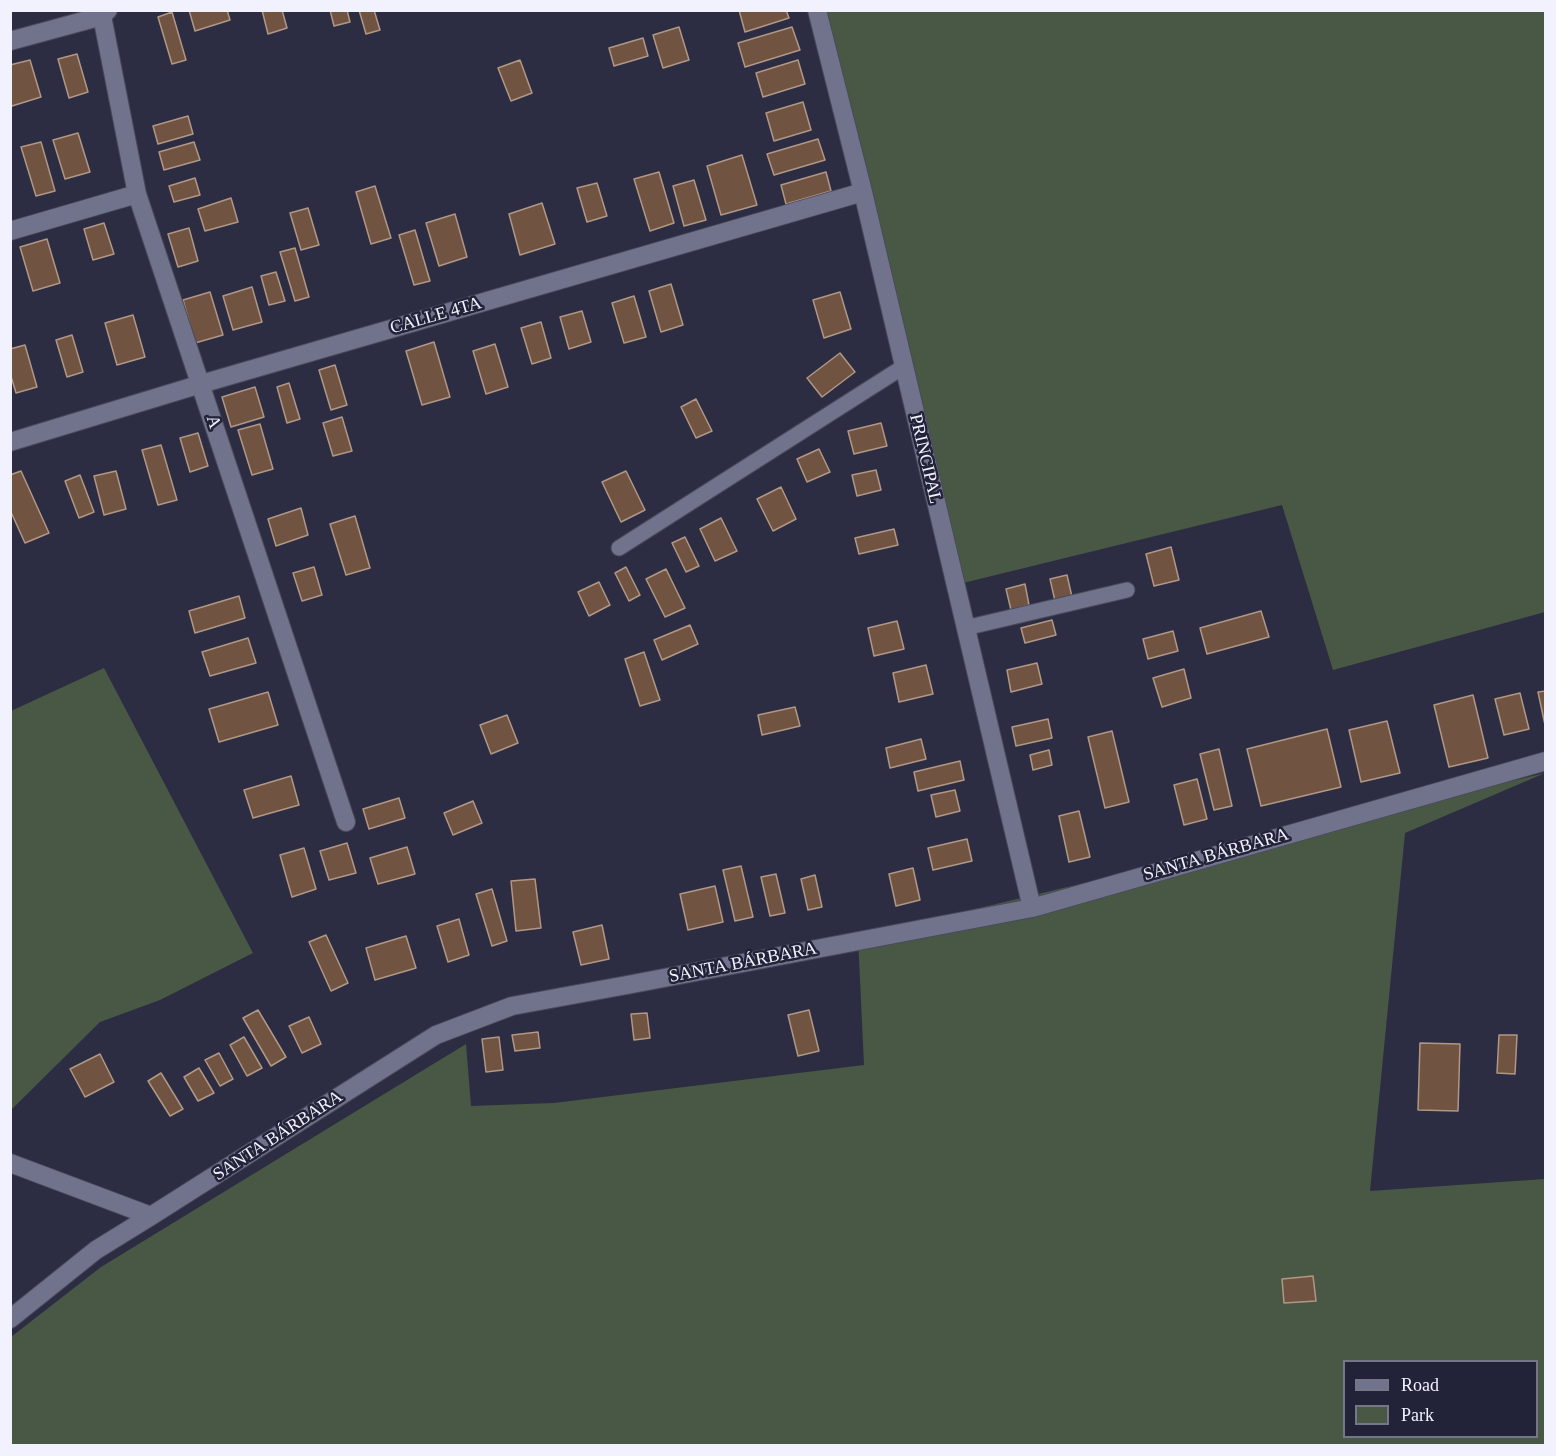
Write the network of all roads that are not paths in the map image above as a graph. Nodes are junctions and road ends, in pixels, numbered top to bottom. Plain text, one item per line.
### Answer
1 (817, 10) edge
2 (105, 13) edge
3 (10, 41) edge
4 (863, 192) junction
5 (137, 194) junction
6 (10, 231) edge
7 (903, 367) junction
8 (201, 384) junction
9 (10, 442) edge
10 (619, 548) dead end
11 (1127, 590) dead end
12 (965, 628) junction
13 (1545, 761) edge
14 (346, 822) dead end
15 (1032, 908) junction
16 (10, 1163) edge
17 (152, 1216) junction
18 (10, 1319) edge

1 - 4 street, PRINCIPAL
2 - 3 street
2 - 5 street, A
4 - 7 street, PRINCIPAL
4 - 8 street, CALLE 4TA
5 - 6 street
5 - 8 street, A
7 - 10 lane
7 - 12 street, PRINCIPAL
8 - 9 street, CALLE 4TA
8 - 14 street, A
11 - 12 lane
12 - 15 street, PRINCIPAL
13 - 15 street, SANTA BÁRBARA
15 - 17 street, SANTA BÁRBARA
16 - 17 street
17 - 18 street, SANTA BÁRBARA

